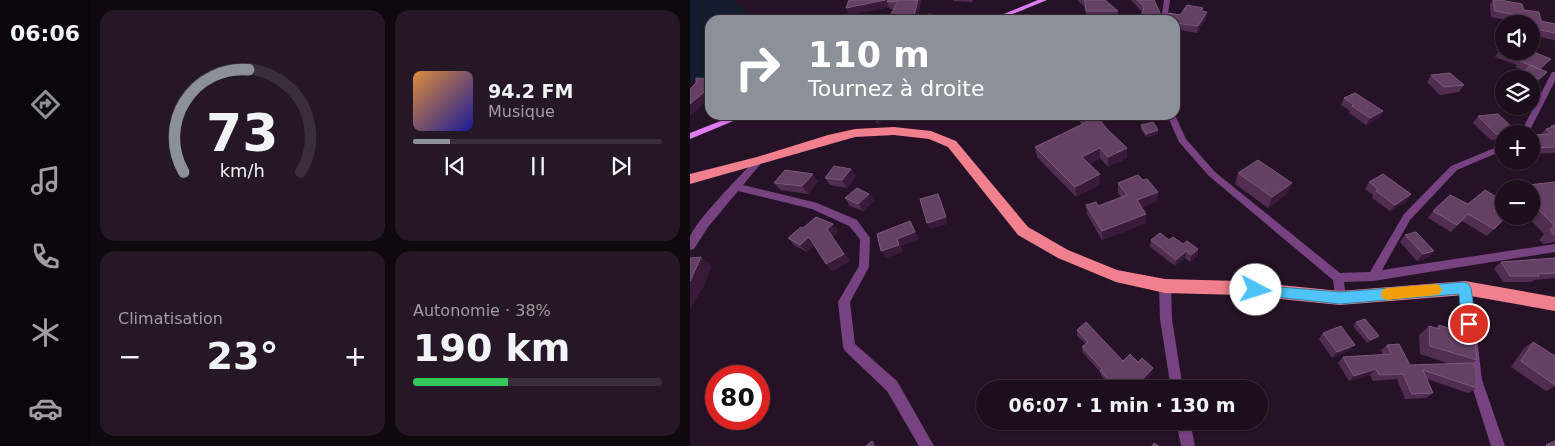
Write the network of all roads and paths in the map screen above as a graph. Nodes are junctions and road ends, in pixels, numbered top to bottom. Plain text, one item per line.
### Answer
1 (1044, 0) edge
2 (1167, 0) edge
3 (1005, 15) edge
4 (1165, 15) edge
5 (1555, 74) edge
6 (731, 120) edge
7 (1173, 120) edge
8 (1529, 125) edge
9 (690, 136) edge
10 (1495, 151) edge
11 (759, 161) junction
12 (690, 179) edge
13 (735, 187) junction
14 (690, 246) edge
15 (1555, 248) edge
16 (1372, 276) junction
17 (1338, 278) junction
18 (1165, 286) junction
19 (1464, 288) junction
20 (1340, 298) junction
21 (1555, 304) edge
22 (1176, 380) edge
23 (1185, 430) edge
24 (927, 446) edge
25 (1188, 446) edge
26 (1498, 446) edge

1 - 3 main road
2 - 4 street
5 - 8 street
6 - 9 main road
7 - 17 street
10 - 16 street
11 - 12 highway
11 - 13 street
11 - 18 highway
13 - 14 street
13 - 24 street
15 - 16 street
16 - 17 street
17 - 20 street
18 - 20 highway
18 - 22 street
19 - 20 highway
19 - 21 highway
19 - 26 street
23 - 25 street

